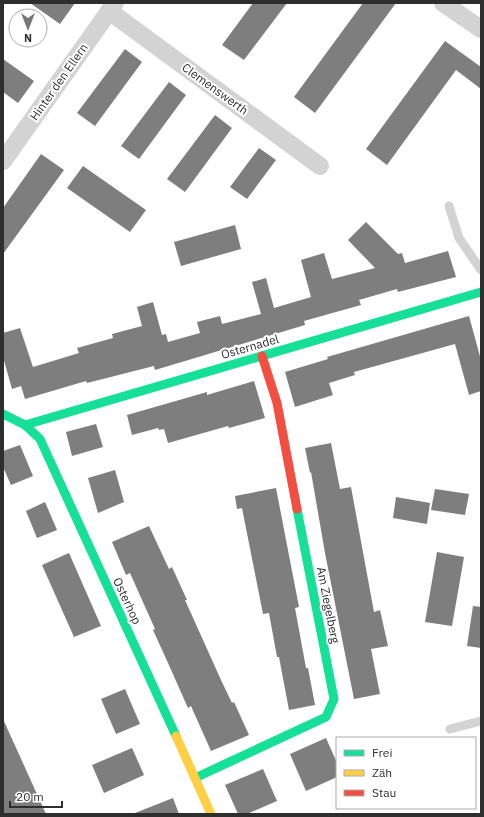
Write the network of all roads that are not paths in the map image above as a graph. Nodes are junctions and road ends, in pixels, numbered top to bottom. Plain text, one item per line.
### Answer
1 (443, 3) edge
2 (112, 7) edge
3 (481, 29) edge
4 (3, 162) edge
5 (320, 166) dead end
6 (449, 206) dead end
7 (481, 270) edge
8 (481, 292) edge
9 (262, 356) junction
10 (3, 414) edge
11 (25, 425) junction
12 (481, 721) edge
13 (450, 729) dead end
14 (195, 778) junction
15 (211, 814) edge

1 - 3 street
2 - 4 street, Hinter den Ellern
2 - 5 street, Clemenswerth
6 - 7 lane
8 - 9 street, Osternadel
9 - 11 street, Osternadel
9 - 14 street, Am Ziegelberg
10 - 11 street, Osterhop
11 - 14 street, Osterhop
12 - 13 lane
14 - 15 street, Osterhop

